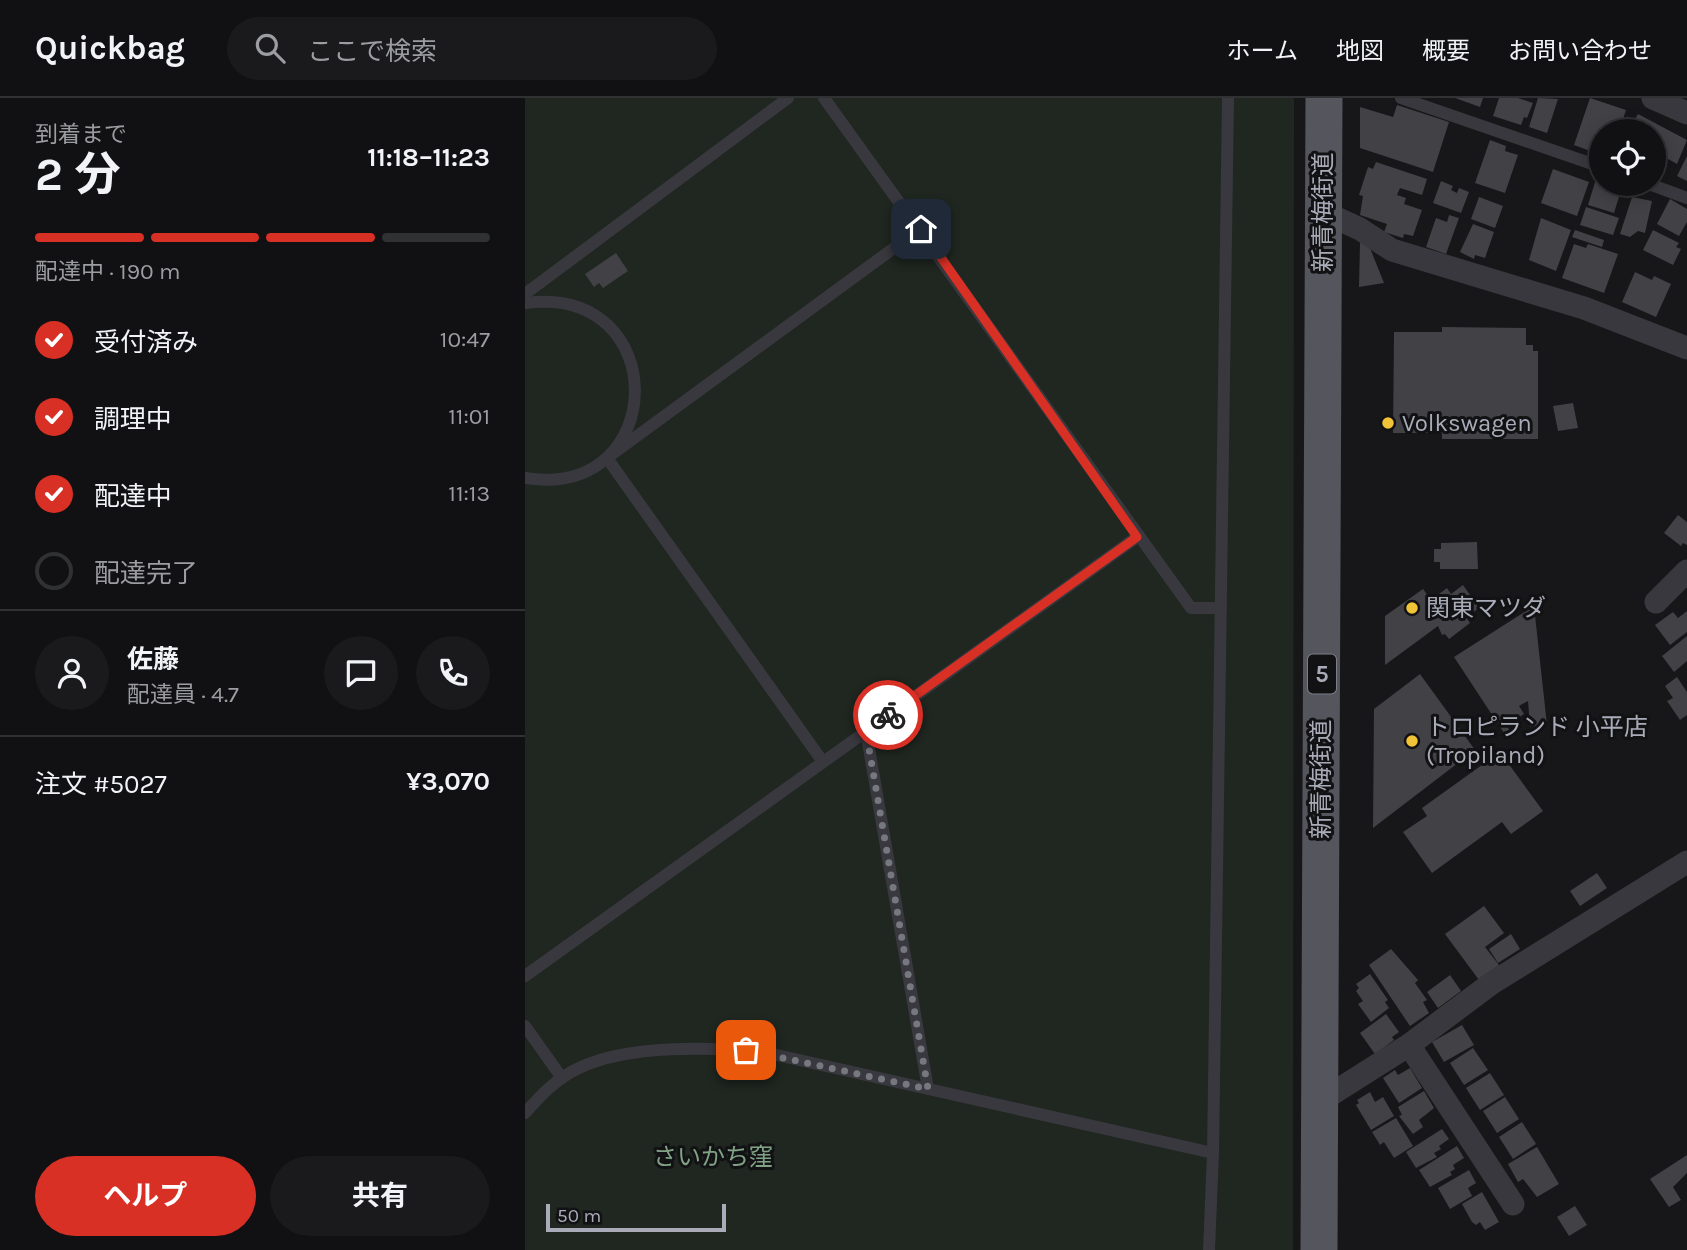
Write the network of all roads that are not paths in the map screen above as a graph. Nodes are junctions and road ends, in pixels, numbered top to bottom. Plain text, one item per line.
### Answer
1 (788, 98) edge
2 (824, 98) edge
3 (1228, 98) edge
4 (1324, 98) edge
5 (1401, 98) edge
6 (1653, 98) edge
7 (1687, 113) edge
8 (1589, 163) edge
9 (1666, 190) edge
10 (1687, 198) edge
11 (1323, 212) junction
12 (921, 229) junction
13 (525, 294) edge
14 (525, 303) edge
15 (1687, 348) edge
16 (607, 458) junction
17 (525, 478) edge
18 (1137, 537) junction
19 (1683, 584) edge
20 (1656, 602) dead end
21 (1221, 608) junction
22 (866, 731) junction
23 (823, 762) junction
24 (1687, 862) edge
25 (525, 976) edge
26 (525, 1026) edge
27 (1409, 1045) junction
28 (562, 1078) junction
29 (928, 1089) junction
30 (1319, 1102) junction
31 (525, 1113) edge
32 (1213, 1153) junction
33 (1513, 1204) dead end
34 (1209, 1250) edge
35 (1319, 1250) edge

1 - 13 lane
2 - 12 lane
3 - 21 lane
4 - 11 main road, 新青梅街道 / 5
5 - 8 lane
6 - 7 street
9 - 10 lane
11 - 15 street
11 - 30 main road, 新青梅街道 / 5
12 - 16 lane
12 - 18 lane
14 - 16 lane
16 - 17 lane
16 - 23 lane
18 - 21 lane
18 - 22 lane
19 - 20 street
21 - 32 lane
22 - 23 lane
22 - 29 lane
23 - 25 lane
24 - 27 street
26 - 28 lane
27 - 30 street
27 - 33 street
28 - 29 lane
28 - 31 lane
29 - 32 lane
30 - 35 main road, 新青梅街道 / 5
32 - 34 lane

